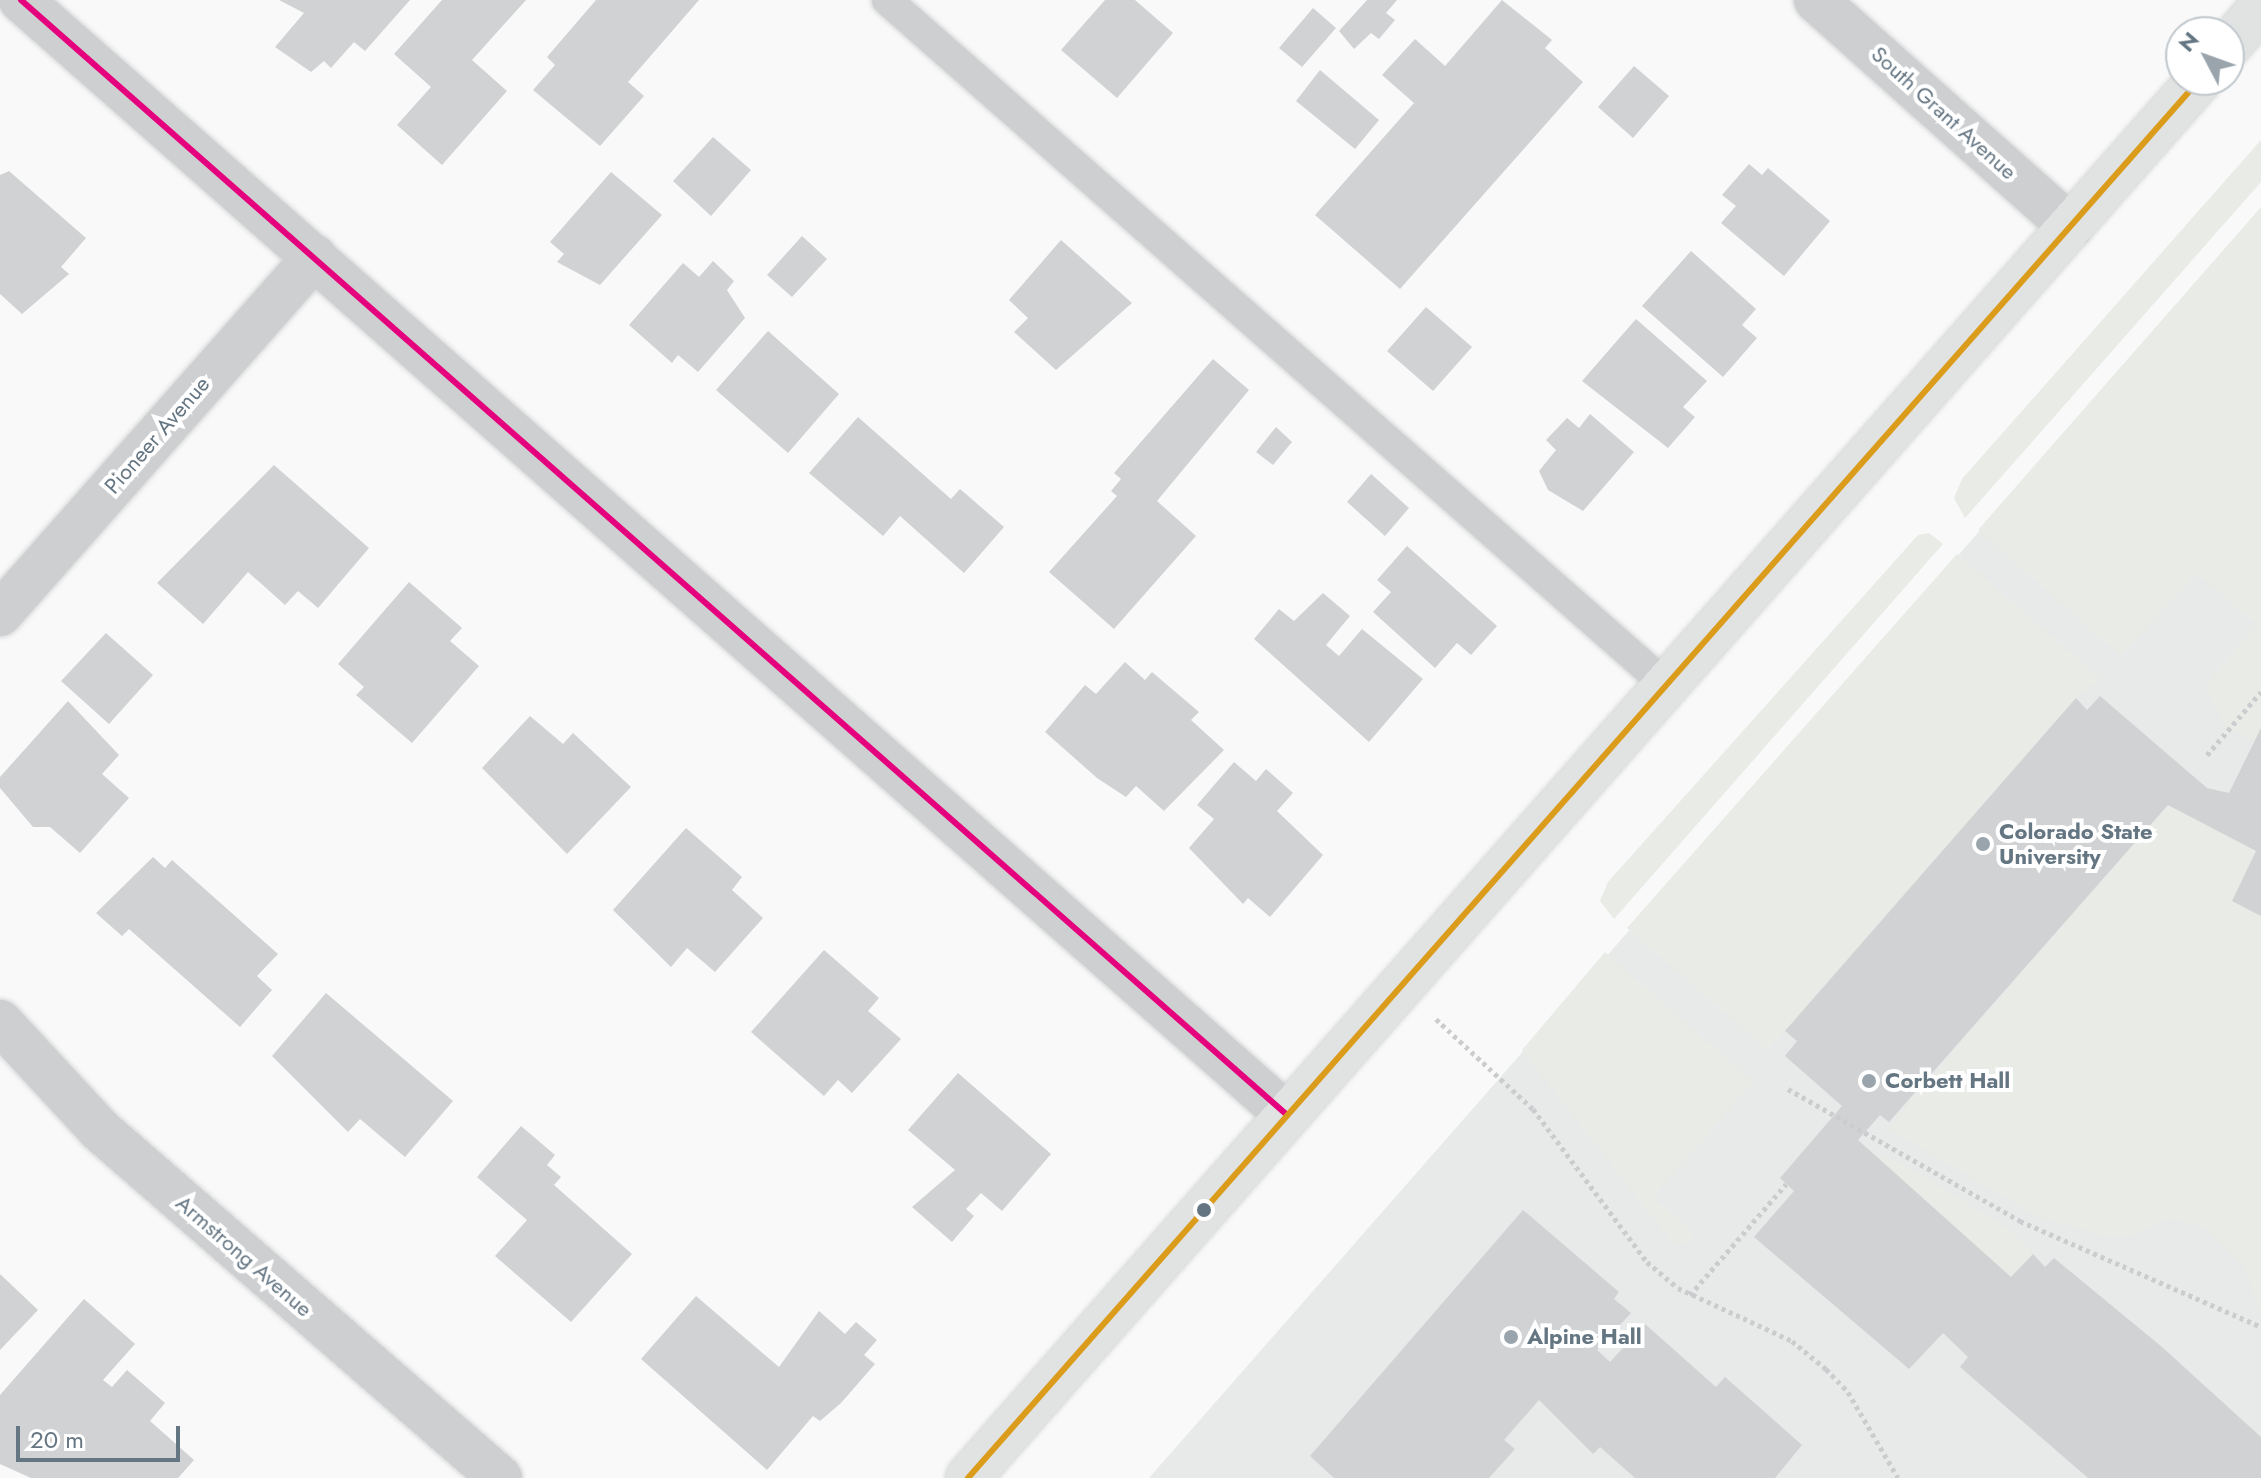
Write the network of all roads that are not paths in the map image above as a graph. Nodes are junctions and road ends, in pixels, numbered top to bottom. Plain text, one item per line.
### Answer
1 (21, 0) edge
2 (887, 0) edge
3 (1816, 0) edge
4 (2261, 8) edge
5 (2245, 26) edge
6 (2185, 96) edge
7 (2071, 227) junction
8 (315, 257) junction
9 (0, 614) edge
10 (1666, 685) junction
11 (0, 1022) edge
12 (1287, 1115) junction
13 (500, 1478) edge
14 (968, 1478) edge

1 - 8 street
2 - 10 lane
3 - 7 street, South Grant Avenue
4 - 5 main road
6 - 7 main road
7 - 10 main road
8 - 9 street, Pioneer Avenue
8 - 12 street
10 - 12 main road
11 - 13 street, Armstrong Avenue
12 - 14 main road

